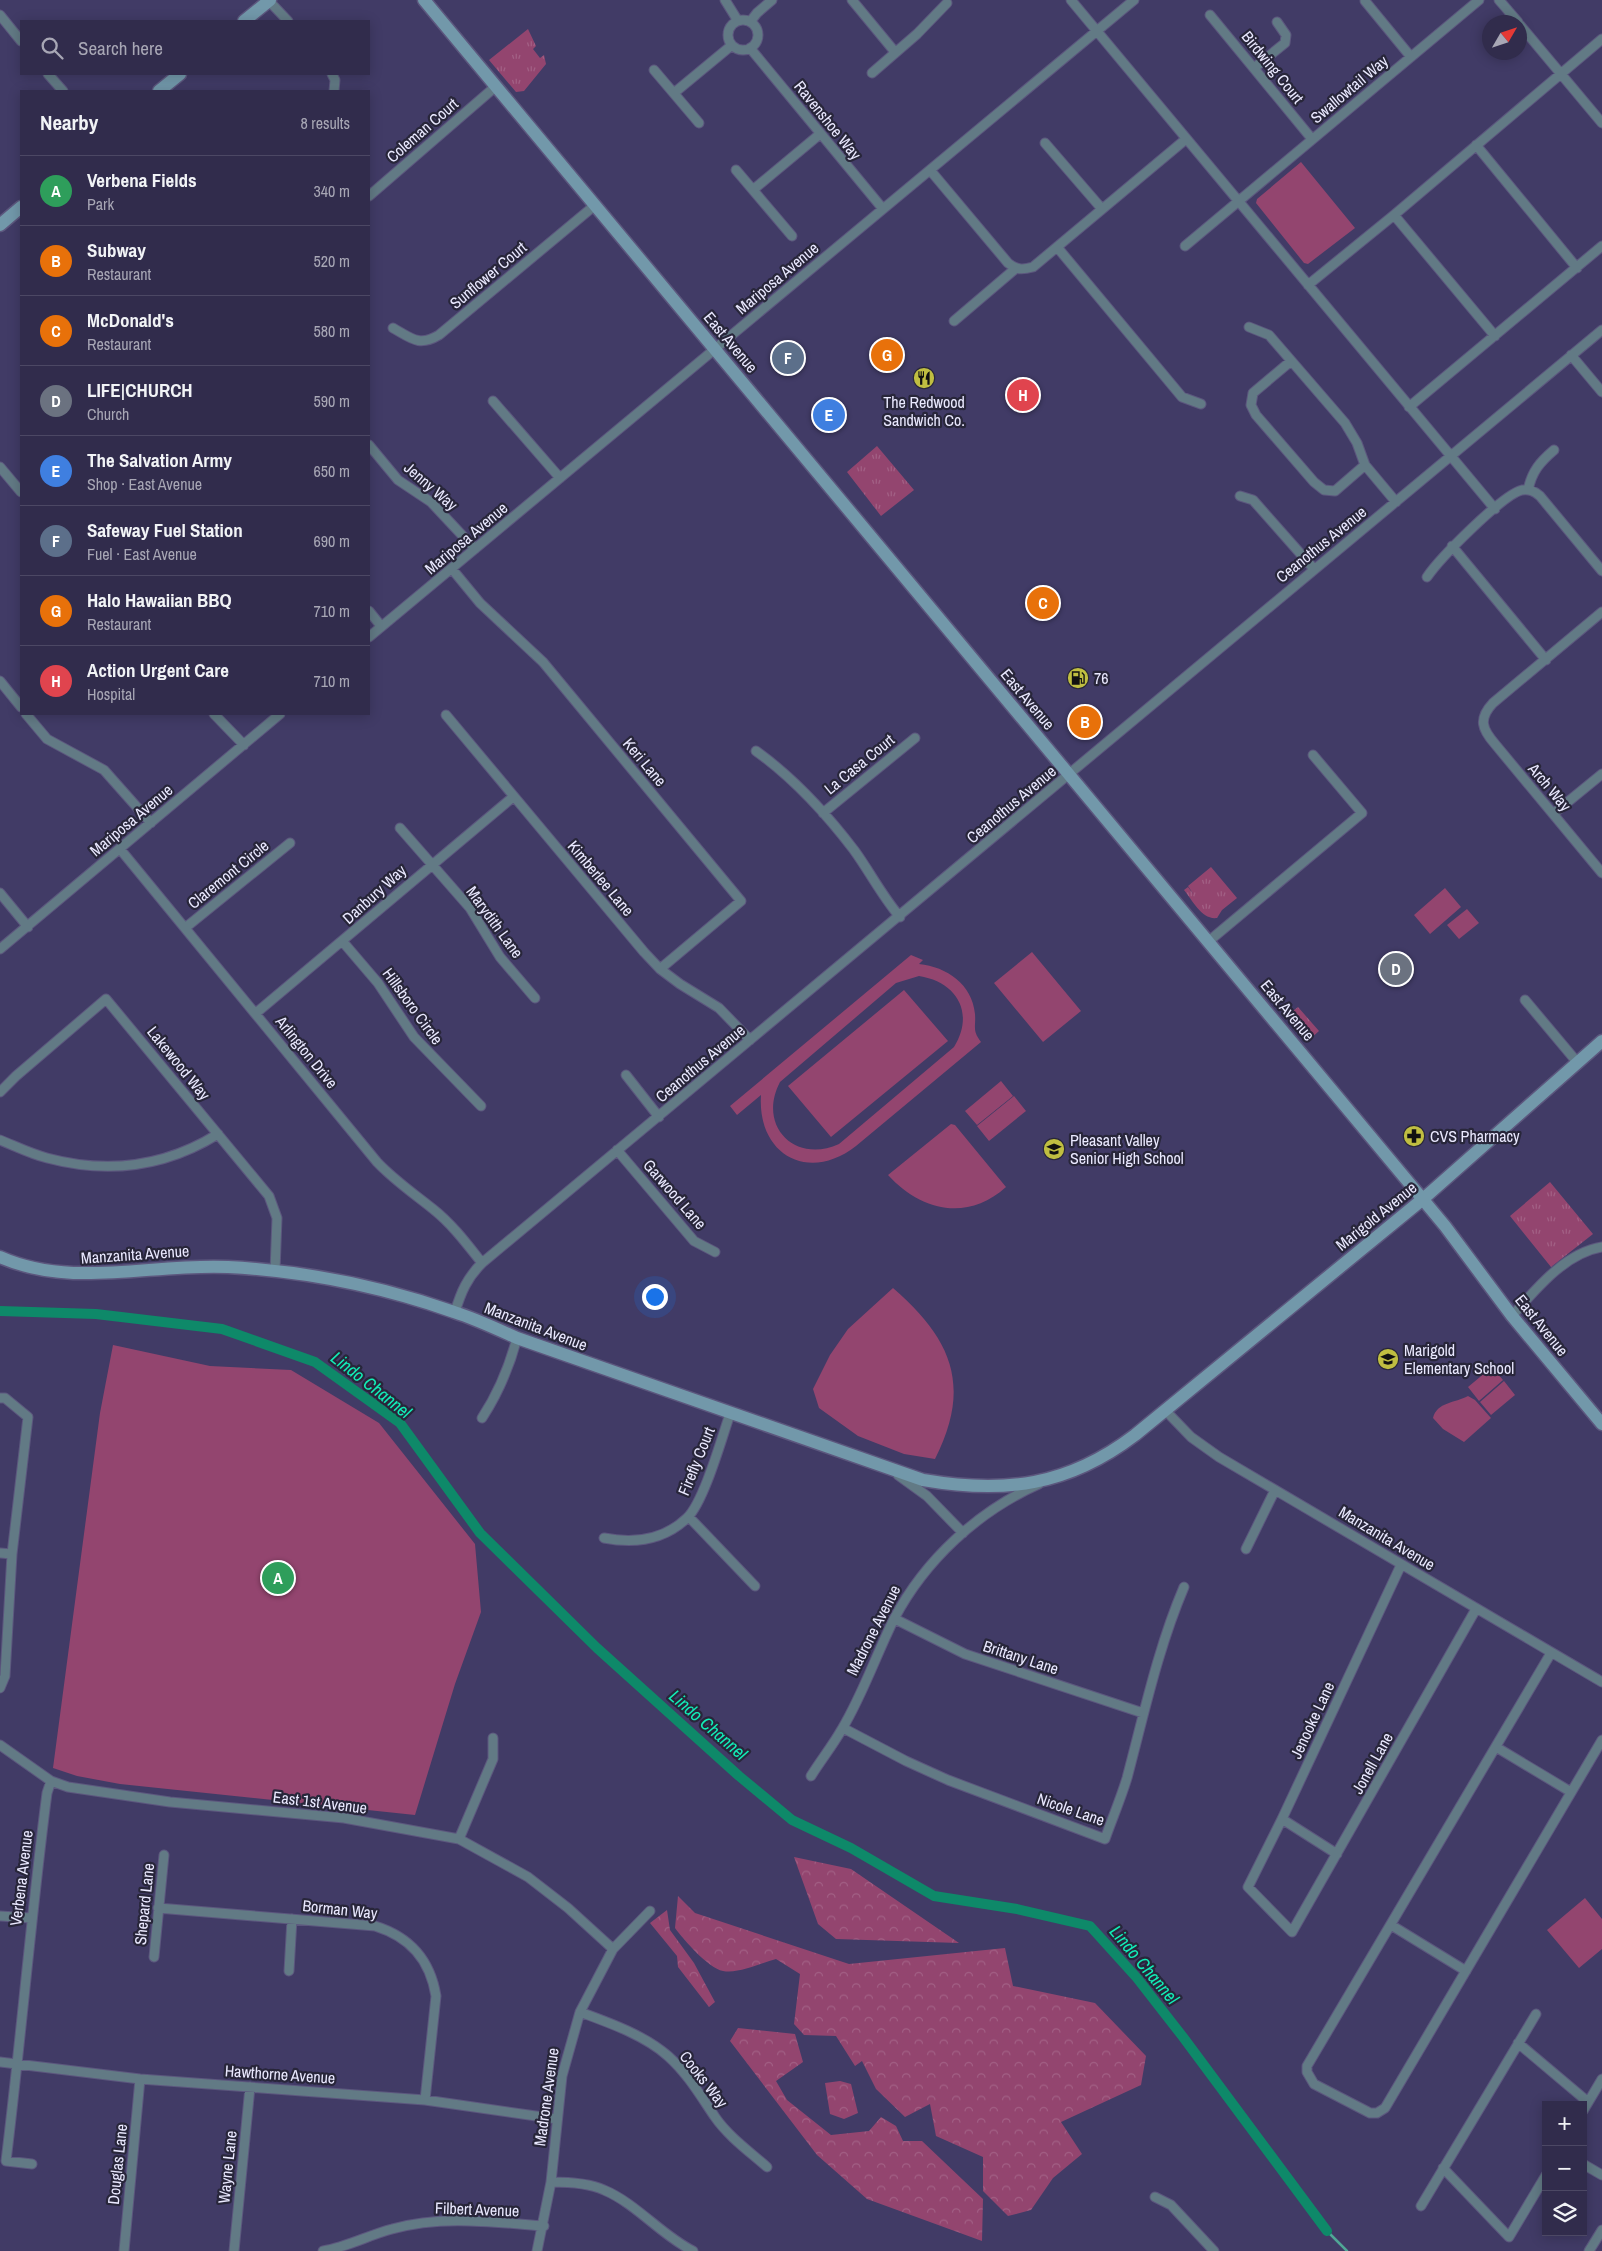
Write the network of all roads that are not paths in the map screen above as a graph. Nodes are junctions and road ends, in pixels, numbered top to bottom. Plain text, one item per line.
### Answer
1 (424, 0) edge
2 (725, 0) edge
3 (772, 0) edge
4 (852, 0) edge
5 (1071, 0) edge
6 (1134, 0) edge
7 (1479, 0) edge
8 (1499, 0) edge
9 (270, 1) edge
10 (1365, 1) dead end
11 (947, 3) dead end
12 (0, 15) edge
13 (1210, 15) dead end
14 (1512, 15) edge
15 (245, 20) edge
16 (287, 20) edge
17 (738, 21) junction
18 (750, 22) junction
19 (1277, 22) dead end
20 (1097, 31) junction
21 (1527, 34) edge
22 (1602, 39) edge
23 (20, 40) edge
24 (732, 45) junction
25 (750, 48) junction
26 (896, 52) junction
27 (1411, 57) junction
28 (1254, 68) junction
29 (654, 70) dead end
30 (872, 73) dead end
31 (1561, 74) junction
32 (49, 75) edge
33 (179, 75) edge
34 (332, 75) edge
35 (495, 87) junction
36 (62, 90) edge
37 (160, 90) edge
38 (334, 90) edge
39 (674, 93) junction
40 (699, 123) dead end
41 (1602, 123) edge
42 (820, 134) junction
43 (1186, 139) junction
44 (1312, 139) junction
45 (1045, 143) dead end
46 (1476, 145) junction
47 (736, 170) dead end
48 (930, 170) junction
49 (754, 189) junction
50 (370, 195) edge
51 (1238, 202) junction
52 (594, 206) junction
53 (20, 208) edge
54 (1102, 208) junction
55 (883, 210) junction
56 (1394, 215) junction
57 (0, 225) edge
58 (792, 236) dead end
59 (1185, 246) dead end
60 (1602, 246) edge
61 (1057, 247) junction
62 (1577, 268) junction
63 (1015, 269) junction
64 (1308, 285) junction
65 (954, 321) dead end
66 (1249, 327) dead end
67 (394, 328) dead end
68 (1602, 330) edge
69 (1495, 336) junction
70 (715, 348) junction
71 (1571, 355) junction
72 (1291, 360) junction
73 (1602, 392) edge
74 (494, 400) dead end
75 (1200, 404) dead end
76 (1409, 407) junction
77 (370, 446) edge
78 (1554, 450) dead end
79 (1450, 456) junction
80 (1365, 465) junction
81 (0, 467) edge
82 (560, 478) junction
83 (1528, 490) junction
84 (20, 491) edge
85 (1240, 496) dead end
86 (1396, 502) junction
87 (1495, 509) junction
88 (1452, 546) junction
89 (475, 549) junction
90 (452, 569) junction
91 (1314, 569) junction
92 (1602, 570) edge
93 (1426, 577) dead end
94 (370, 612) edge
95 (1602, 612) edge
96 (381, 626) junction
97 (370, 636) edge
98 (1546, 660) junction
99 (0, 681) edge
100 (20, 706) edge
101 (27, 715) edge
102 (215, 715) edge
103 (279, 715) edge
104 (446, 715) dead end
105 (915, 738) dead end
106 (244, 745) junction
107 (756, 751) dead end
108 (1313, 755) dead end
109 (1069, 774) junction
110 (1602, 774) edge
111 (512, 797) junction
112 (823, 813) junction
113 (1553, 814) junction
114 (151, 823) junction
115 (400, 828) dead end
116 (290, 843) dead end
117 (120, 849) junction
118 (431, 863) junction
119 (1602, 873) edge
120 (0, 893) edge
121 (900, 917) junction
122 (28, 926) junction
123 (185, 928) junction
124 (1210, 941) junction
125 (343, 942) junction
126 (0, 949) edge
127 (660, 969) junction
128 (535, 998) dead end
129 (1525, 1000) dead end
130 (256, 1013) junction
131 (750, 1040) junction
132 (1602, 1041) edge
133 (1577, 1062) junction
134 (626, 1075) dead end
135 (0, 1092) edge
136 (481, 1106) dead end
137 (659, 1117) junction
138 (218, 1134) junction
139 (0, 1140) edge
140 (617, 1150) junction
141 (1423, 1199) junction
142 (1602, 1247) edge
143 (715, 1252) dead end
144 (0, 1257) edge
145 (482, 1263) junction
146 (275, 1271) junction
147 (455, 1312) junction
148 (1512, 1316) junction
149 (518, 1338) junction
150 (0, 1398) edge
151 (1165, 1410) junction
152 (730, 1414) junction
153 (482, 1418) dead end
154 (1602, 1424) edge
155 (887, 1469) junction
156 (1050, 1479) junction
157 (1275, 1490) junction
158 (689, 1517) junction
159 (963, 1533) junction
160 (604, 1538) dead end
161 (1246, 1549) dead end
162 (0, 1553) edge
163 (12, 1554) junction
164 (1401, 1565) junction
165 (756, 1586) dead end
166 (1184, 1587) dead end
167 (1476, 1609) junction
168 (895, 1618) junction
169 (1551, 1653) junction
170 (1602, 1682) edge
171 (0, 1688) edge
172 (1143, 1713) junction
173 (843, 1728) junction
174 (493, 1738) dead end
175 (1602, 1740) edge
176 (0, 1746) edge
177 (1496, 1747) junction
178 (810, 1776) dead end
179 (51, 1781) junction
180 (1571, 1792) junction
181 (1282, 1819) junction
182 (459, 1839) junction
183 (1337, 1854) junction
184 (164, 1855) dead end
185 (158, 1908) junction
186 (650, 1911) dead end
187 (0, 1916) edge
188 (31, 1918) junction
189 (292, 1919) junction
190 (1391, 1925) junction
191 (1292, 1932) joint
192 (612, 1949) junction
193 (154, 1957) dead end
194 (289, 1970) dead end
195 (1466, 1971) junction
196 (580, 2012) junction
197 (1536, 2014) dead end
198 (1518, 2043) junction
199 (0, 2062) edge
200 (18, 2064) junction
201 (140, 2079) junction
202 (1602, 2079) edge
203 (250, 2087) junction
204 (425, 2100) junction
205 (1588, 2102) joint
206 (557, 2119) junction
207 (32, 2164) dead end
208 (1587, 2166) edge
209 (767, 2167) dead end
210 (1443, 2168) junction
211 (1602, 2175) edge
212 (551, 2182) junction
213 (1542, 2182) edge
214 (1156, 2197) dead end
215 (1421, 2206) dead end
216 (544, 2226) junction
217 (1602, 2230) edge
218 (690, 2250) edge
219 (124, 2251) edge
220 (234, 2251) edge
221 (323, 2251) edge
222 (537, 2251) edge
223 (1214, 2251) edge
224 (1589, 2251) edge

1 - 35 street, East Avenue
2 - 17 street
3 - 18 street
4 - 26 street
5 - 20 street
6 - 20 street, Mariposa Avenue
7 - 27 street, Swallowtail Way
8 - 14 street
9 - 15 street
9 - 16 street
10 - 27 street
11 - 26 street
12 - 23 street
13 - 28 street, Birdwing Court
17 - 18 street
17 - 24 street
18 - 25 street
19 - 28 street
20 - 43 street
20 - 48 street, Mariposa Avenue
21 - 31 street
22 - 31 street
24 - 25 street
24 - 39 street
25 - 42 street, Ravenshoe Way
26 - 30 street
27 - 44 street, Swallowtail Way
28 - 44 street, Birdwing Court
29 - 39 street
31 - 41 street
31 - 46 street
32 - 36 street
33 - 37 street
34 - 38 street
35 - 50 street, Coleman Court
35 - 52 street, East Avenue
39 - 40 street
42 - 49 street
42 - 55 street, Ravenshoe Way
43 - 51 street
43 - 54 street
44 - 51 street, Swallowtail Way
45 - 54 street
46 - 56 street
46 - 62 street
47 - 49 street
48 - 55 street, Mariposa Avenue
48 - 63 street
49 - 58 street
51 - 59 street, Swallowtail Way
51 - 64 street
52 - 67 street, Sunflower Court
52 - 70 street, East Avenue
53 - 57 street
54 - 61 street
55 - 70 street, Mariposa Avenue
56 - 64 street
56 - 69 street
60 - 62 street
61 - 63 street
61 - 75 street
62 - 69 street
63 - 65 street
64 - 76 street
66 - 72 street
68 - 71 street, Ceanothus Avenue
69 - 76 street
70 - 82 street, Mariposa Avenue
70 - 109 street, East Avenue
71 - 73 street
71 - 79 street, Ceanothus Avenue
72 - 80 street
72 - 80 street
74 - 82 street
76 - 79 street
77 - 89 street, Jenny Way
78 - 83 street
79 - 86 street, Ceanothus Avenue
79 - 87 street
80 - 86 street
81 - 84 street
82 - 89 street, Mariposa Avenue
83 - 87 street
83 - 92 street
85 - 91 street
86 - 91 street, Ceanothus Avenue
87 - 88 street
88 - 93 street
88 - 98 street
89 - 90 street, Mariposa Avenue
90 - 96 street, Mariposa Avenue
90 - 127 street, Keri Lane
91 - 109 street, Ceanothus Avenue
94 - 96 street
95 - 98 street
96 - 97 street, Mariposa Avenue
98 - 113 street, Arch Way
99 - 100 street
101 - 114 street
102 - 106 street
103 - 106 street, Mariposa Avenue
104 - 111 street, Kimberlee Lane
105 - 112 street, La Casa Court
106 - 114 street, Mariposa Avenue
107 - 112 street
108 - 124 street
109 - 121 street, Ceanothus Avenue
109 - 124 street, East Avenue
110 - 113 street
111 - 118 street, Danbury Way
111 - 127 street, Kimberlee Lane
112 - 121 street
113 - 119 street, Arch Way
114 - 117 street, Mariposa Avenue
115 - 118 street, Marydith Lane
116 - 123 street, Claremont Circle
117 - 122 street, Mariposa Avenue
117 - 123 street, Arlington Drive
118 - 125 street, Danbury Way
118 - 128 street, Marydith Lane
120 - 122 street
121 - 131 street, Ceanothus Avenue
122 - 126 street, Mariposa Avenue
123 - 130 street, Arlington Drive
124 - 141 street, East Avenue
125 - 130 street, Danbury Way
125 - 136 street, Hillsboro Circle
127 - 131 street, Kimberlee Lane
129 - 133 street
130 - 145 street, Arlington Drive
131 - 137 street, Ceanothus Avenue
132 - 133 street, Marigold Avenue
133 - 141 street, Marigold Avenue
134 - 137 street
135 - 138 street, Lakewood Way
137 - 140 street, Ceanothus Avenue
138 - 139 street
138 - 146 street, Lakewood Way
140 - 143 street, Garwood Lane
140 - 145 street, Ceanothus Avenue
141 - 148 street, East Avenue
141 - 151 street, Marigold Avenue
142 - 148 street
144 - 146 street, Manzanita Avenue
145 - 147 street, Ceanothus Avenue
146 - 147 street, Manzanita Avenue
147 - 149 street, Manzanita Avenue
148 - 154 street, East Avenue
149 - 152 street, Manzanita Avenue
149 - 153 street
150 - 163 street
151 - 156 street, Madrone Avenue
151 - 157 street, Manzanita Avenue
152 - 155 street, Manzanita Avenue
152 - 158 street, Firefly Court
155 - 156 street, Manzanita Avenue
155 - 159 street
156 - 159 street, Madrone Avenue
157 - 161 street
157 - 164 street, Manzanita Avenue
158 - 160 street, Firefly Court
158 - 165 street
159 - 168 street, Madrone Avenue
162 - 163 street
163 - 171 street
164 - 167 street, Manzanita Avenue
164 - 181 street, Jenooke Lane
166 - 172 street, Nicole Lane
167 - 169 street, Manzanita Avenue
167 - 183 street, Jonell Lane
168 - 172 street, Brittany Lane
168 - 173 street, Madrone Avenue
169 - 170 street, Manzanita Avenue
169 - 177 street
172 - 173 street, Nicole Lane
173 - 178 street, Madrone Avenue
174 - 182 street
175 - 180 street
176 - 179 street, East 1st Avenue
177 - 180 street
177 - 190 street
179 - 182 street, East 1st Avenue
179 - 188 street, Verbena Avenue
180 - 195 street
181 - 183 street
181 - 191 street, Jenooke Lane
182 - 192 street, East 1st Avenue
183 - 191 street, Jonell Lane
184 - 185 street, Shepard Lane
185 - 189 street, Borman Way
185 - 193 street, Shepard Lane
186 - 192 street, Madrone Avenue
187 - 188 street
188 - 200 street, Verbena Avenue
189 - 194 street
189 - 204 street, Borman Way
190 - 195 street
190 - 195 street
192 - 196 street, Madrone Avenue
196 - 206 street, Madrone Avenue
196 - 209 street, Cooks Way
197 - 198 street
198 - 205 street
198 - 210 street
199 - 200 street, Hawthorne Avenue
200 - 201 street, Hawthorne Avenue
200 - 207 street, Verbena Avenue
201 - 203 street, Hawthorne Avenue
201 - 219 street, Douglas Lane
202 - 205 street
203 - 204 street, Hawthorne Avenue
203 - 220 street, Wayne Lane
204 - 206 street, Hawthorne Avenue
206 - 212 street, Madrone Avenue
208 - 211 street
210 - 213 street
210 - 215 street
212 - 216 street, Madrone Avenue
212 - 218 street
214 - 223 street
216 - 221 street, Filbert Avenue
216 - 222 street, Madrone Avenue
217 - 224 street

